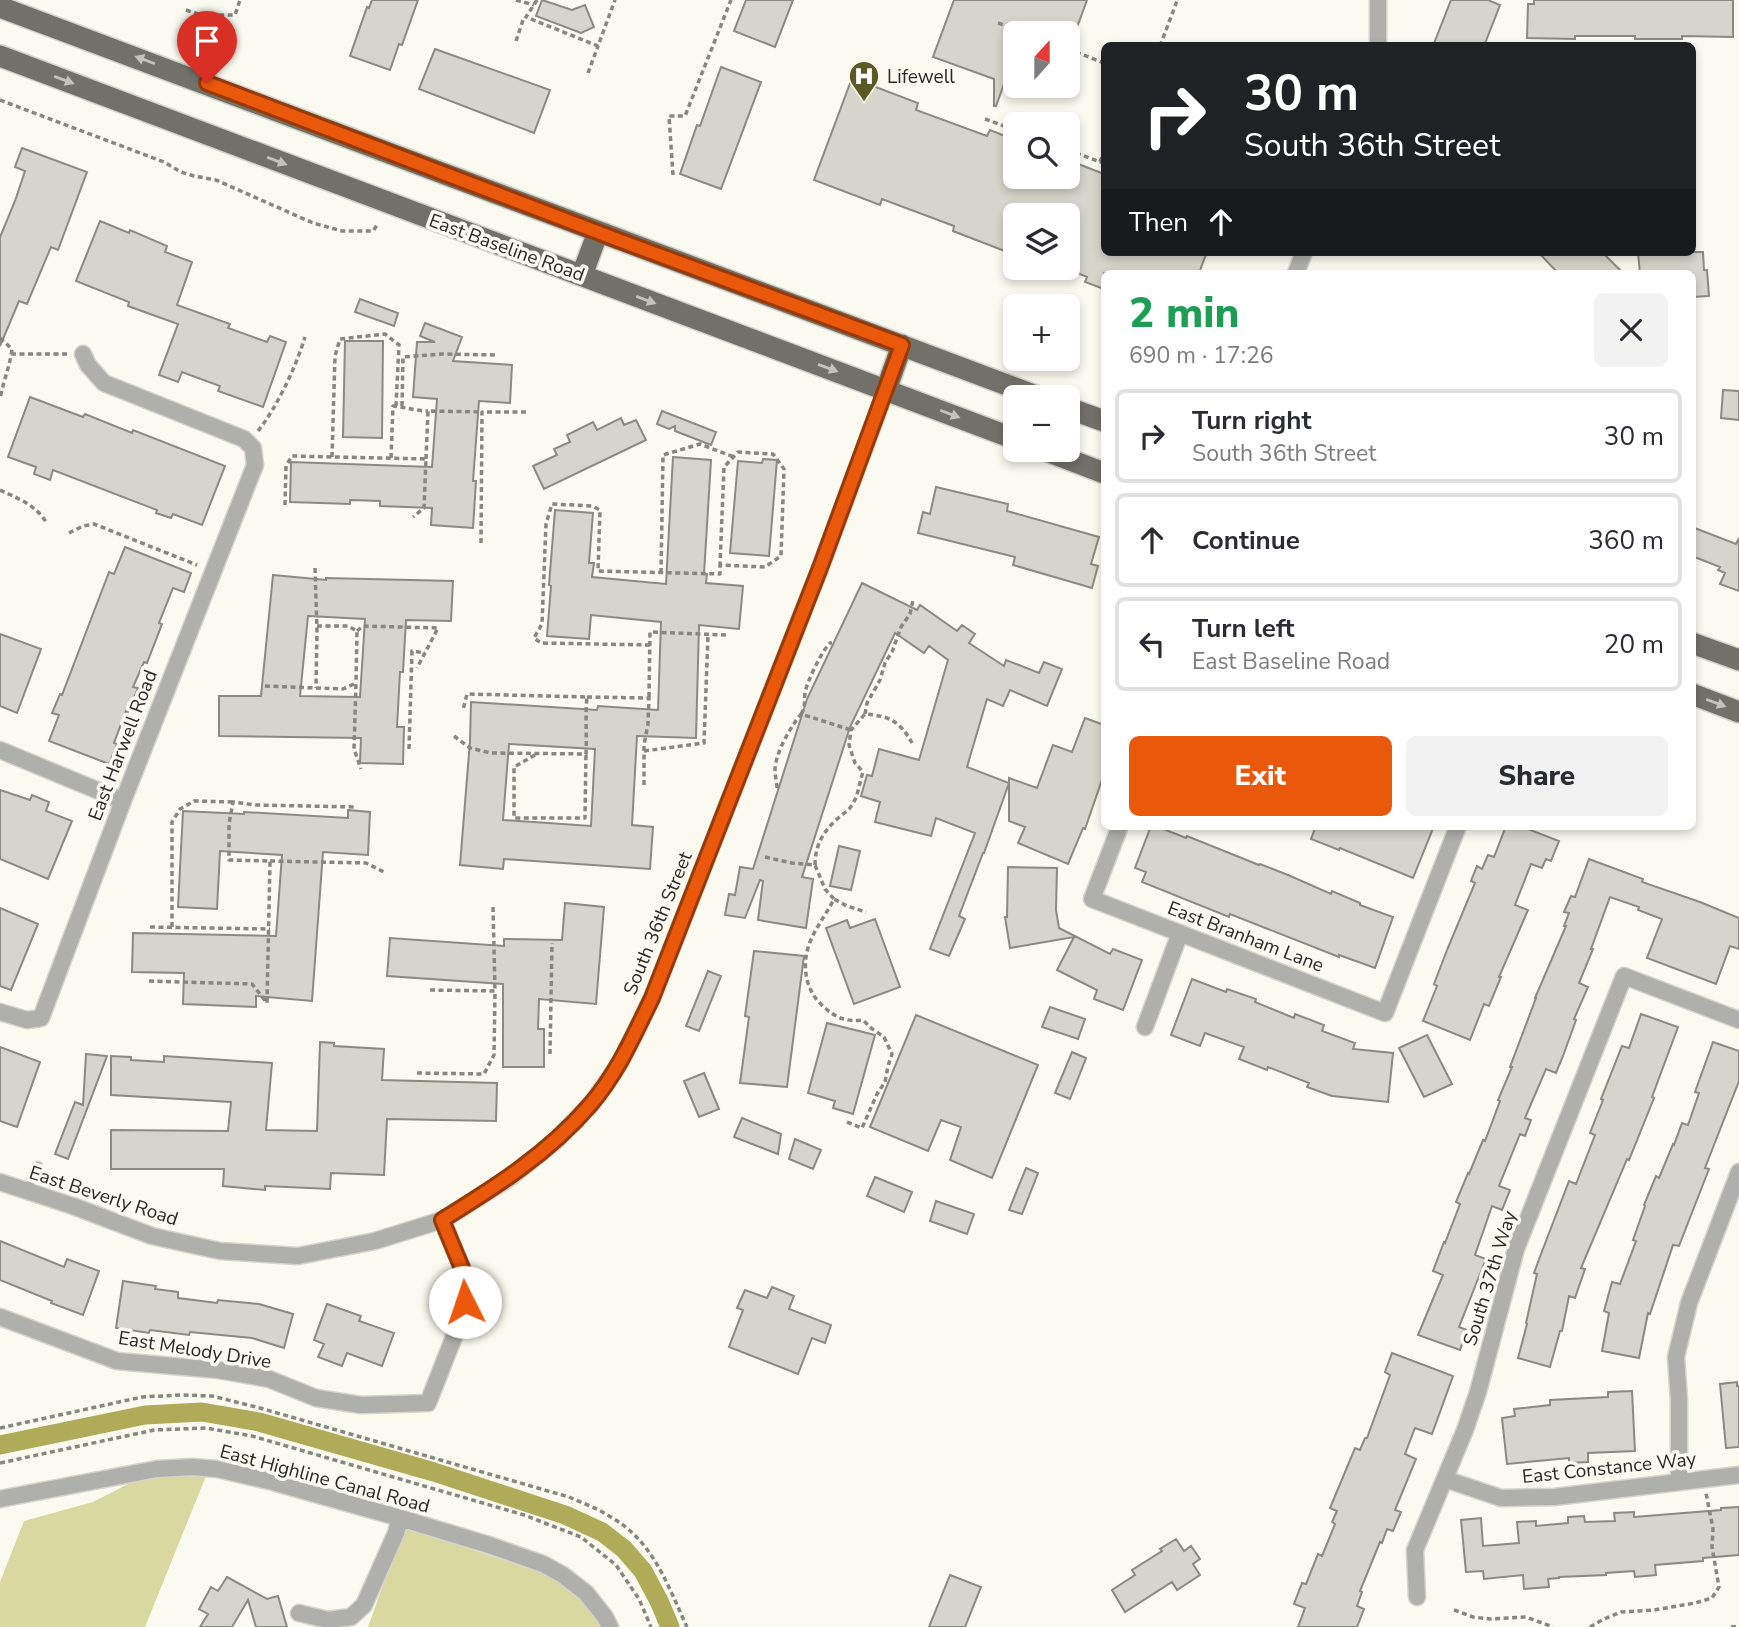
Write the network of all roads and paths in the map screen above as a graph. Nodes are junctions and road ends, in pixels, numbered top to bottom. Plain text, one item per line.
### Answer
1 (240, 0) edge
2 (516, 0) edge
3 (537, 0) edge
4 (615, 0) edge
5 (731, 0) edge
6 (1378, 0) edge
7 (1177, 1) edge
8 (534, 5) junction
9 (0, 7) edge
10 (186, 10) dead end
11 (526, 17) junction
12 (998, 23) dead end
13 (1003, 25) edge
14 (516, 41) dead end
15 (1162, 42) edge
16 (1378, 42) edge
17 (598, 46) junction
18 (1080, 54) edge
19 (0, 56) edge
20 (1101, 62) edge
21 (588, 73) dead end
22 (0, 100) edge
23 (985, 119) dead end
24 (1003, 126) edge
25 (1080, 154) edge
26 (1101, 160) edge
27 (673, 175) dead end
28 (377, 225) dead end
29 (598, 232) junction
30 (582, 275) junction
31 (305, 337) dead end
32 (0, 338) edge
33 (902, 345) junction
34 (11, 354) junction
35 (83, 354) joint
36 (37, 355) junction
37 (497, 355) dead end
38 (39, 361) dead end
39 (1008, 385) edge
40 (886, 390) junction
41 (0, 399) edge
42 (399, 406) junction
43 (428, 411) junction
44 (482, 412) junction
45 (527, 412) dead end
46 (1080, 412) edge
47 (1101, 420) edge
48 (258, 431) dead end
49 (1003, 434) edge
50 (332, 457) junction
51 (734, 457) junction
52 (391, 458) junction
53 (426, 459) junction
54 (1075, 462) edge
55 (1101, 472) edge
56 (0, 490) edge
57 (285, 505) dead end
58 (413, 517) dead end
59 (46, 522) dead end
60 (69, 533) dead end
61 (481, 543) dead end
62 (197, 565) dead end
63 (720, 565) junction
64 (315, 568) dead end
65 (661, 573) junction
66 (914, 600) dead end
67 (317, 626) junction
68 (357, 631) junction
69 (708, 635) junction
70 (726, 635) dead end
71 (832, 643) dead end
72 (1696, 644) edge
73 (650, 645) junction
74 (425, 653) junction
75 (1739, 660) edge
76 (417, 668) dead end
77 (356, 683) junction
78 (265, 687) dead end
79 (316, 690) junction
80 (1696, 696) edge
81 (587, 697) junction
82 (649, 698) junction
83 (463, 709) dead end
84 (1739, 712) edge
85 (801, 714) junction
86 (864, 714) junction
87 (850, 730) junction
88 (454, 736) dead end
89 (912, 743) dead end
90 (409, 749) dead end
91 (0, 750) edge
92 (644, 751) junction
93 (537, 754) junction
94 (586, 754) junction
95 (361, 769) dead end
96 (644, 785) dead end
97 (778, 788) dead end
98 (123, 801) junction
99 (233, 802) junction
100 (356, 807) dead end
101 (1118, 830) edge
102 (1456, 830) edge
103 (765, 857) dead end
104 (270, 861) junction
105 (815, 865) junction
106 (386, 873) dead end
107 (834, 899) junction
108 (494, 907) dead end
109 (866, 912) dead end
110 (150, 927) dead end
111 (172, 927) junction
112 (270, 929) junction
113 (1180, 933) junction
114 (552, 943) dead end
115 (149, 981) dead end
116 (428, 990) dead end
117 (495, 991) junction
118 (0, 1012) edge
119 (1739, 1020) edge
120 (1145, 1027) dead end
121 (550, 1054) dead end
122 (417, 1073) dead end
123 (848, 1122) dead end
124 (38, 1166) dead end
125 (1739, 1172) edge
126 (0, 1182) edge
127 (27, 1191) junction
128 (442, 1220) junction
129 (0, 1317) edge
130 (0, 1428) edge
131 (1739, 1475) edge
132 (1445, 1479) junction
133 (1679, 1481) junction
134 (1706, 1495) dead end
135 (0, 1499) edge
136 (400, 1518) junction
137 (1417, 1597) dead end
138 (1454, 1610) dead end
139 (299, 1613) dead end
140 (1739, 1626) edge
141 (610, 1627) edge
142 (687, 1627) edge
143 (1553, 1627) edge
144 (1590, 1627) edge
145 (1731, 1627) edge

1 - 10 path
2 - 8 path
3 - 8 path
4 - 17 path
5 - 27 path
6 - 16 street
7 - 15 path
8 - 11 path
29 -> 9 main road
11 - 14 path
11 - 17 path
12 - 13 path
17 - 21 path
18 - 20 path
19 -> 30 main road, East Baseline Road
22 - 28 path
23 - 24 path
25 - 26 path
29 - 30 main road
29 - 33 main road
30 -> 40 main road, East Baseline Road
31 - 48 path
32 - 34 path
33 - 39 main road
33 - 40 main road
34 - 36 path
34 - 41 path
35 - 36 path
35 - 98 street, East Harwell Road
36 - 38 path
37 - 42 path
40 -> 49 main road, East Baseline Road
40 - 128 street, South 36th Street
42 - 43 path
42 - 50 path
42 - 52 path
43 - 44 path
43 - 53 path
44 - 45 path
44 - 61 path
46 - 47 main road
50 - 52 path
50 - 57 path
51 - 63 path
51 - 63 path
51 - 65 path
52 - 53 path
53 - 58 path
54 - 55 main road
56 - 59 path
60 - 62 path
63 - 65 path
64 - 67 path
65 - 73 path
66 - 86 path
67 - 68 path
67 - 79 path
68 - 74 path
68 - 77 path
69 - 70 path
69 - 73 path
69 - 92 path
71 - 85 path
72 - 75 main road
73 - 82 path
74 - 76 path
74 - 90 path
77 - 79 path
77 - 95 path
78 - 79 path
80 -> 84 main road
81 - 82 path
81 - 83 path
81 - 94 path
82 - 92 path
85 - 87 path
85 - 97 path
86 - 87 path
86 - 89 path
87 - 105 path
88 - 93 path
91 - 98 street
92 - 96 path
93 - 94 path
93 - 94 path
98 - 118 street, East Harwell Road
99 - 100 path
99 - 104 path
99 - 111 path
101 - 113 street, East Branham Lane
102 - 113 street, East Branham Lane
103 - 105 path
104 - 106 path
104 - 112 path
105 - 107 path
107 - 109 path
107 - 123 path
108 - 117 path
110 - 111 path
111 - 112 path
112 - 115 path
113 - 120 street
114 - 121 path
116 - 117 path
117 - 122 path
119 - 132 street, South 37th Way
124 - 127 lane
125 - 133 street
126 - 127 street, East Beverly Road
127 - 128 street, East Beverly Road
128 - 129 street, East Melody Drive
130 - 142 path
131 - 133 street, East Constance Way
132 - 133 street, East Constance Way
132 - 137 street, South 37th Way
134 - 144 path
135 - 136 street, East Highline Canal Road
136 - 139 street
136 - 141 street, East Highline Canal Road
138 - 143 path
140 - 145 path

